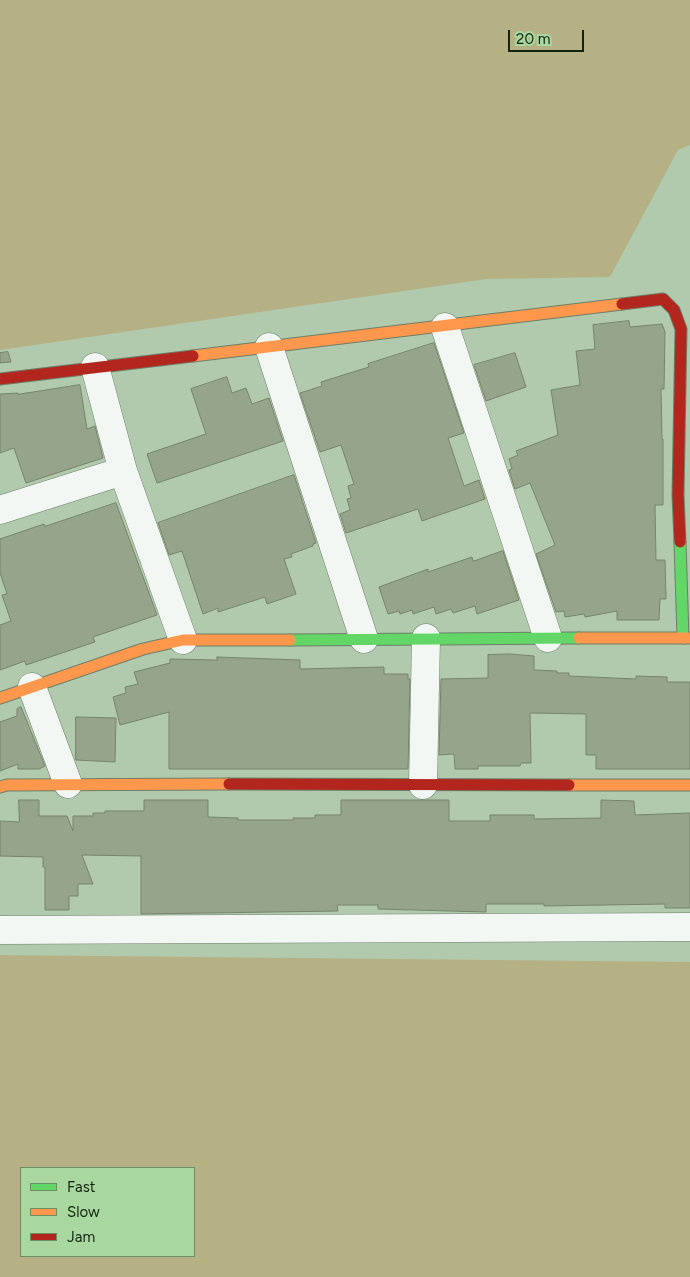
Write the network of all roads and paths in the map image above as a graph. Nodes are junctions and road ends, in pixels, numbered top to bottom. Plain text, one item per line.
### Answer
1 (445, 327) junction
2 (269, 347) junction
3 (95, 367) junction
4 (0, 379) edge
5 (122, 470) junction
6 (684, 495) edge
7 (0, 510) edge
8 (426, 638) junction
9 (548, 638) junction
10 (687, 638) edge
11 (364, 639) junction
12 (183, 640) junction
13 (32, 687) junction
14 (0, 698) edge
15 (68, 784) junction
16 (423, 784) junction
17 (690, 785) edge
18 (0, 787) edge
19 (690, 927) edge
20 (0, 930) edge

1 - 2 street
1 - 6 street
1 - 9 street
2 - 3 street
2 - 11 street
3 - 4 street
3 - 5 street
5 - 7 street
5 - 12 street
6 - 10 street
8 - 9 street
8 - 11 street
8 - 16 street
9 - 10 street
11 - 12 street
12 - 13 street
13 - 14 street
13 - 15 street
15 - 16 street
15 - 18 street
16 - 17 street
19 - 20 street

